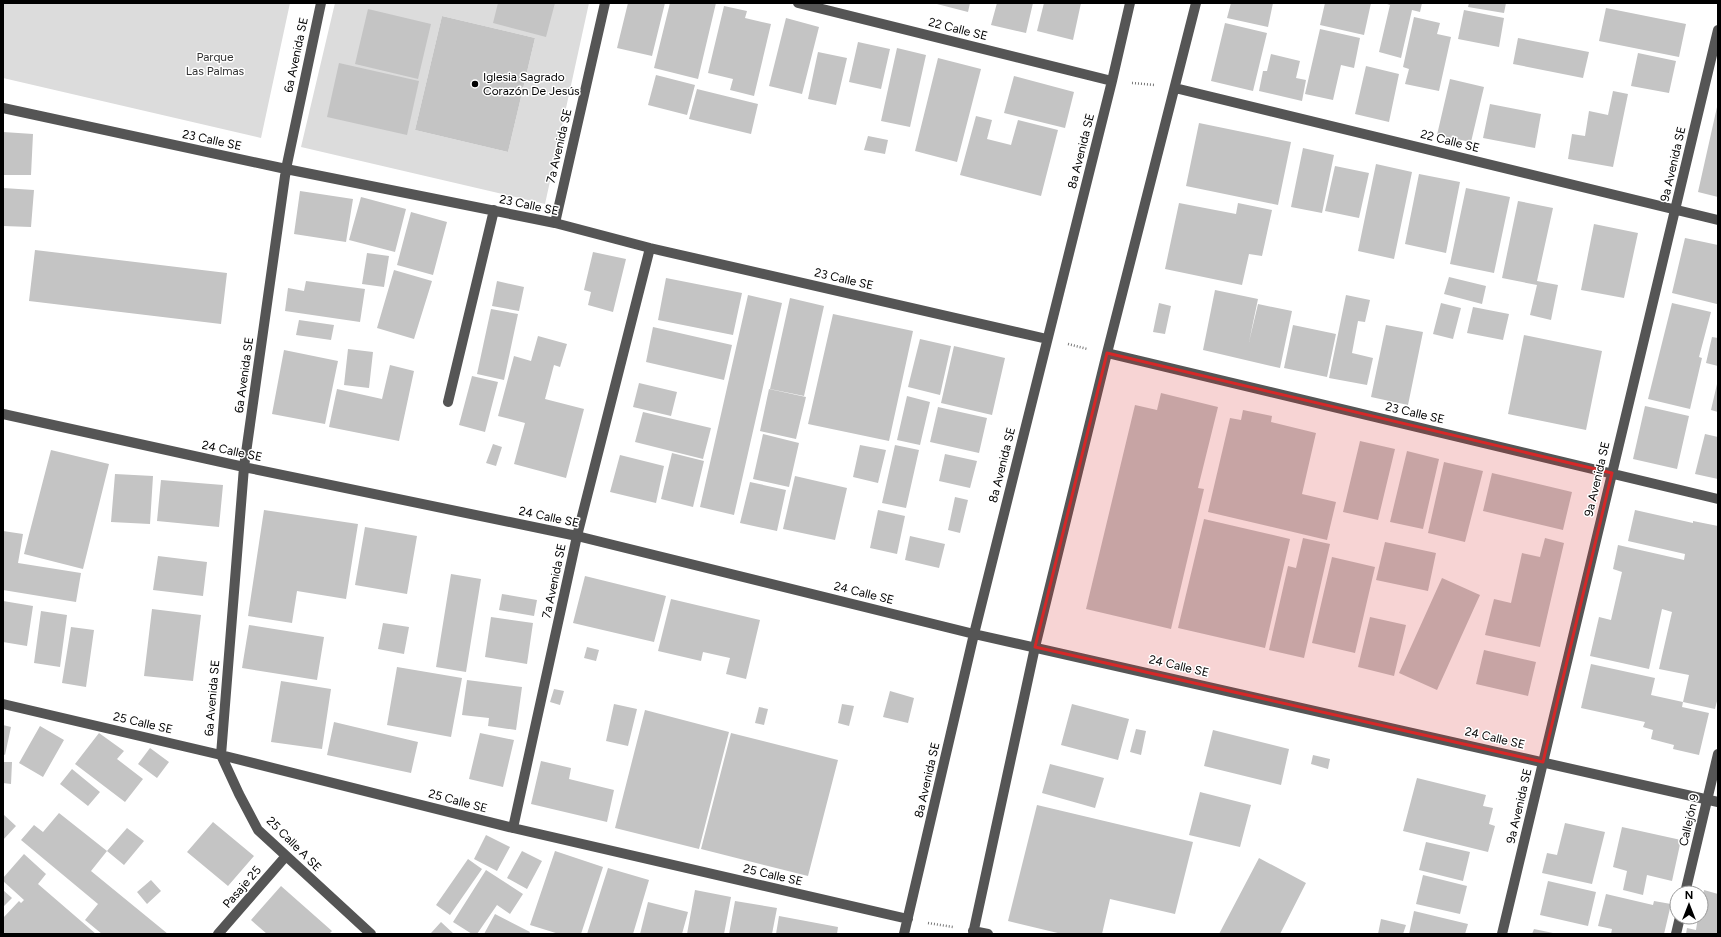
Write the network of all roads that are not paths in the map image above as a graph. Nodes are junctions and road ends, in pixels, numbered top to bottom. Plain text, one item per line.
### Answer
1 (321, 3) edge
2 (605, 3) edge
3 (798, 3) edge
4 (1130, 3) edge
5 (1196, 3) edge
6 (1718, 30) edge
7 (1112, 81) junction
8 (1175, 88) junction
9 (3, 108) edge
10 (286, 169) junction
11 (1675, 209) junction
12 (494, 210) junction
13 (1718, 220) edge
14 (555, 224) junction
15 (650, 248) junction
16 (1047, 339) junction
17 (1107, 353) junction
18 (448, 402) dead end
19 (3, 414) edge
20 (244, 467) junction
21 (1612, 473) junction
22 (1718, 499) edge
23 (577, 536) junction
24 (974, 634) junction
25 (1035, 647) junction
26 (3, 704) edge
27 (1718, 754) edge
28 (221, 755) junction
29 (1543, 762) junction
30 (1708, 800) junction
31 (1718, 802) edge
32 (513, 828) junction
33 (286, 856) junction
34 (1688, 885) edge
35 (908, 919) junction
36 (973, 932) edge
37 (218, 934) edge
38 (371, 934) edge
39 (904, 934) edge
40 (988, 934) edge
41 (1502, 934) edge

1 - 10 street, 6a Avenida SE
2 - 14 street, 7a Avenida SE
3 - 7 street, 22 Calle SE
4 - 7 street, 8a Avenida SE
5 - 8 street
6 - 11 street, 9a Avenida SE
7 - 16 street, 8a Avenida SE
8 - 11 street, 22 Calle SE
8 - 17 street
9 - 10 street, 23 Calle SE
10 - 12 street, 23 Calle SE
10 - 20 street, 6a Avenida SE
11 - 13 street, 22 Calle SE
11 - 21 street, 9a Avenida SE
12 - 14 street, 23 Calle SE
12 - 18 street
14 - 15 street, 23 Calle SE
15 - 16 street, 23 Calle SE
15 - 23 street, 7a Avenida SE
16 - 24 street, 8a Avenida SE
17 - 21 street, 23 Calle SE
17 - 25 street
19 - 20 street, 24 Calle SE
20 - 23 street, 24 Calle SE
20 - 28 street, 6a Avenida SE
21 - 22 street, 23 Calle SE
21 - 29 street, 9a Avenida SE
23 - 24 street, 24 Calle SE
23 - 32 street, 7a Avenida SE
24 - 25 street, 24 Calle SE
24 - 35 street, 8a Avenida SE
25 - 29 street, 24 Calle SE
25 - 36 street
26 - 28 street, 25 Calle SE
27 - 30 street, Callejón 9
28 - 32 street, 25 Calle SE
28 - 33 street, 25 Calle A SE
29 - 30 street, 24 Calle SE
29 - 41 street, 9a Avenida SE
30 - 31 street, 24 Calle SE
30 - 34 street, Callejón 9
32 - 35 street, 25 Calle SE
33 - 37 street, Pasaje 25
33 - 38 street, 25 Calle A SE
35 - 39 street, 8a Avenida SE
36 - 40 street

